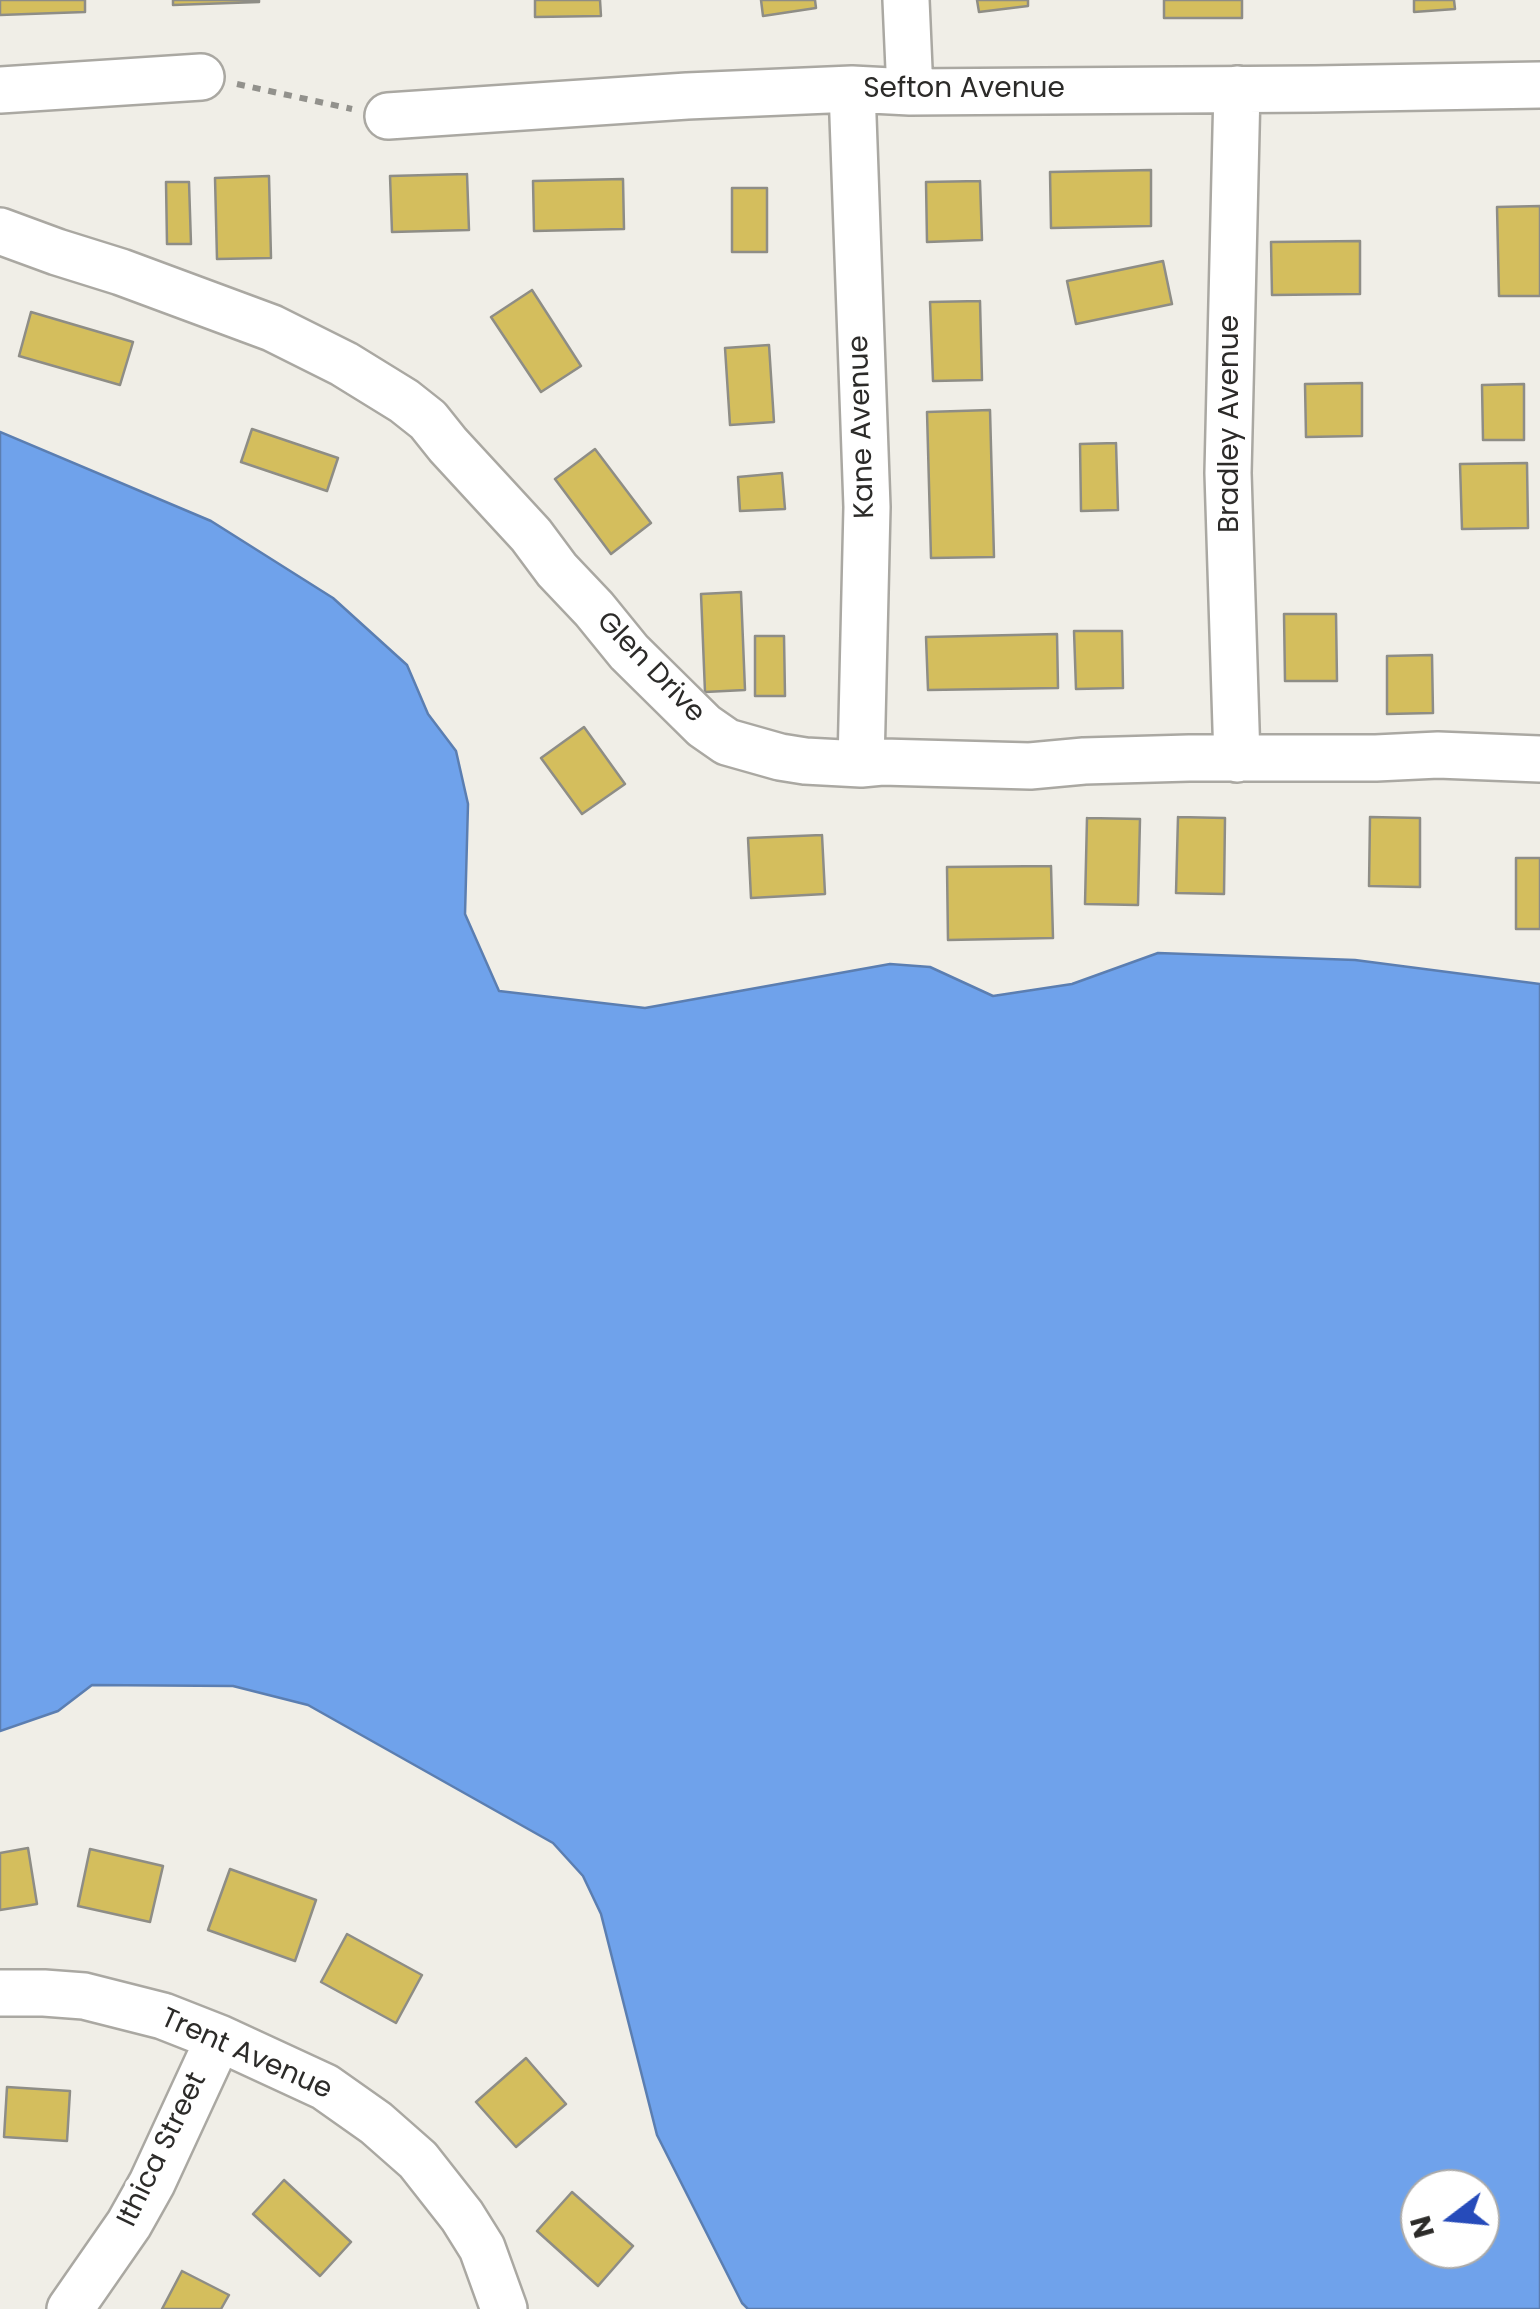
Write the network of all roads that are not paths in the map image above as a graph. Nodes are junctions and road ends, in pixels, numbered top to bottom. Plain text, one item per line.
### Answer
1 (906, 0) edge
2 (200, 76) road end
3 (1540, 84) edge
4 (852, 89) junction
5 (0, 90) edge
6 (1237, 90) junction
7 (910, 92) junction
8 (388, 116) road end
9 (0, 231) edge
10 (1540, 758) edge
11 (1237, 759) junction
12 (861, 764) junction
13 (0, 1993) edge
14 (219, 2038) junction
15 (70, 2309) edge
16 (504, 2309) edge

1 - 7 street
2 - 5 street
3 - 6 street, Sefton Avenue
4 - 7 street, Sefton Avenue
4 - 8 street, Sefton Avenue
4 - 12 street, Kane Avenue
6 - 7 street, Sefton Avenue
6 - 11 street, Bradley Avenue
9 - 12 street, Glen Drive
10 - 11 street, Glen Drive
11 - 12 street, Glen Drive
13 - 14 street, Trent Avenue
14 - 15 street, Ithica Street
14 - 16 street, Trent Avenue

